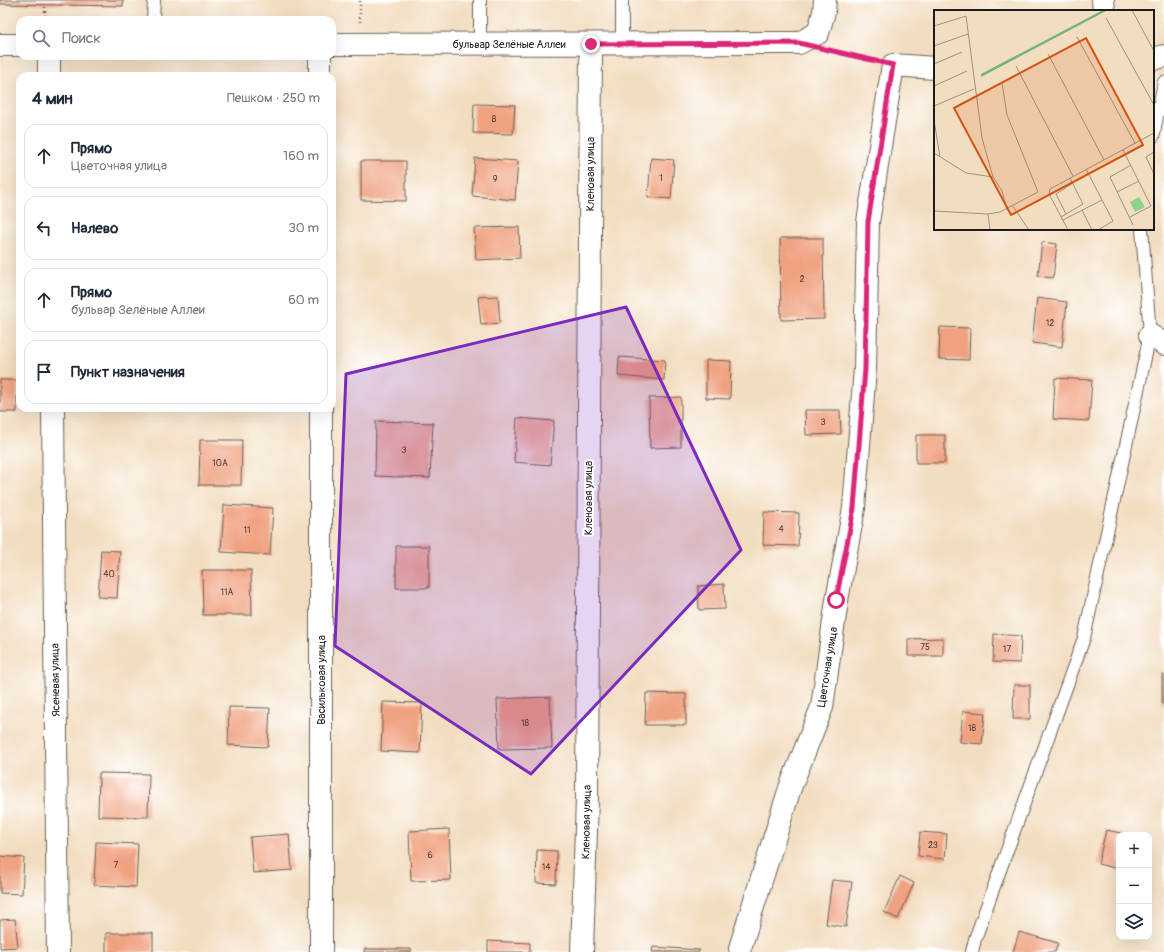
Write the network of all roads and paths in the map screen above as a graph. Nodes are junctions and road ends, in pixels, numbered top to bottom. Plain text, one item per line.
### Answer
1 (154, 0) edge
2 (360, 0) edge
3 (480, 0) edge
4 (622, 0) edge
5 (825, 0) edge
6 (1103, 0) edge
7 (45, 4) dead end
8 (1104, 10) edge
9 (45, 16) edge
10 (154, 16) edge
11 (360, 23) dead end
12 (799, 43) junction
13 (336, 44) edge
14 (480, 44) junction
15 (591, 44) junction
16 (622, 44) junction
17 (0, 45) edge
18 (16, 45) edge
19 (1164, 56) edge
20 (1154, 59) edge
21 (49, 60) edge
22 (320, 60) edge
23 (893, 65) junction
24 (934, 68) edge
25 (49, 72) edge
26 (320, 72) edge
27 (1164, 82) edge
28 (1154, 132) edge
29 (1142, 230) edge
30 (1157, 340) edge
31 (53, 412) edge
32 (321, 412) edge
33 (740, 948) dead end
34 (58, 952) edge
35 (321, 952) edge
36 (582, 952) edge
37 (972, 952) edge

1 - 10 lane
2 - 11 path
3 - 14 lane
4 - 16 lane
5 - 12 street, бульвар Зелёные Аллеи
6 - 8 street
7 - 9 path
12 - 16 street, бульвар Зелёные Аллеи
12 - 23 path
13 - 14 street, бульвар Зелёные Аллеи
14 - 15 street, бульвар Зелёные Аллеи
15 - 16 street, бульвар Зелёные Аллеи
15 - 36 street, Кленовая улица
17 - 18 street
19 - 20 street
21 - 25 street
22 - 26 street
23 - 24 street
23 - 33 street, Цветочная улица
27 - 28 lane
29 - 30 lane
30 - 37 lane
31 - 34 street, Ясеневая улица
32 - 35 street, Васильковая улица

